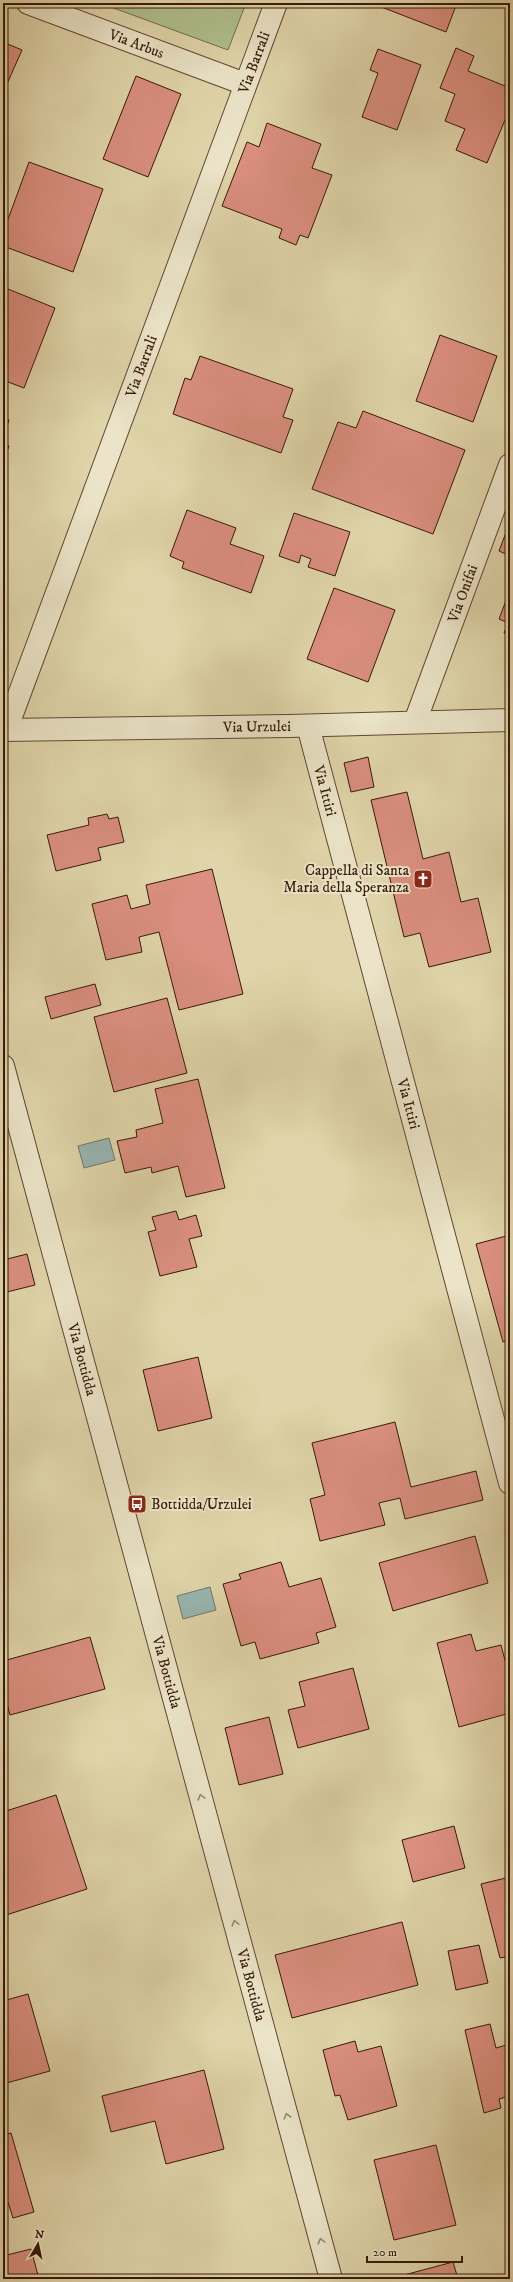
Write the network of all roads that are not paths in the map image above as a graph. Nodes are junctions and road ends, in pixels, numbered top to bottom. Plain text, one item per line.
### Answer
1 (28, 3) edge
2 (276, 3) edge
3 (245, 84) junction
4 (510, 465) edge
5 (510, 720) edge
6 (414, 722) junction
7 (308, 726) junction
8 (4, 730) edge
9 (3, 1066) edge
10 (510, 1483) edge
11 (331, 2279) edge

1 - 3 street, Via Arbus
2 - 3 street, Via Barrali
3 - 8 street, Via Barrali
4 - 6 street, Via Onifai
5 - 6 street, Via Urzulei
6 - 7 street, Via Urzulei
7 - 8 street, Via Urzulei
7 - 10 street, Via Ittiri
11 -> 9 street, Via Bottidda

